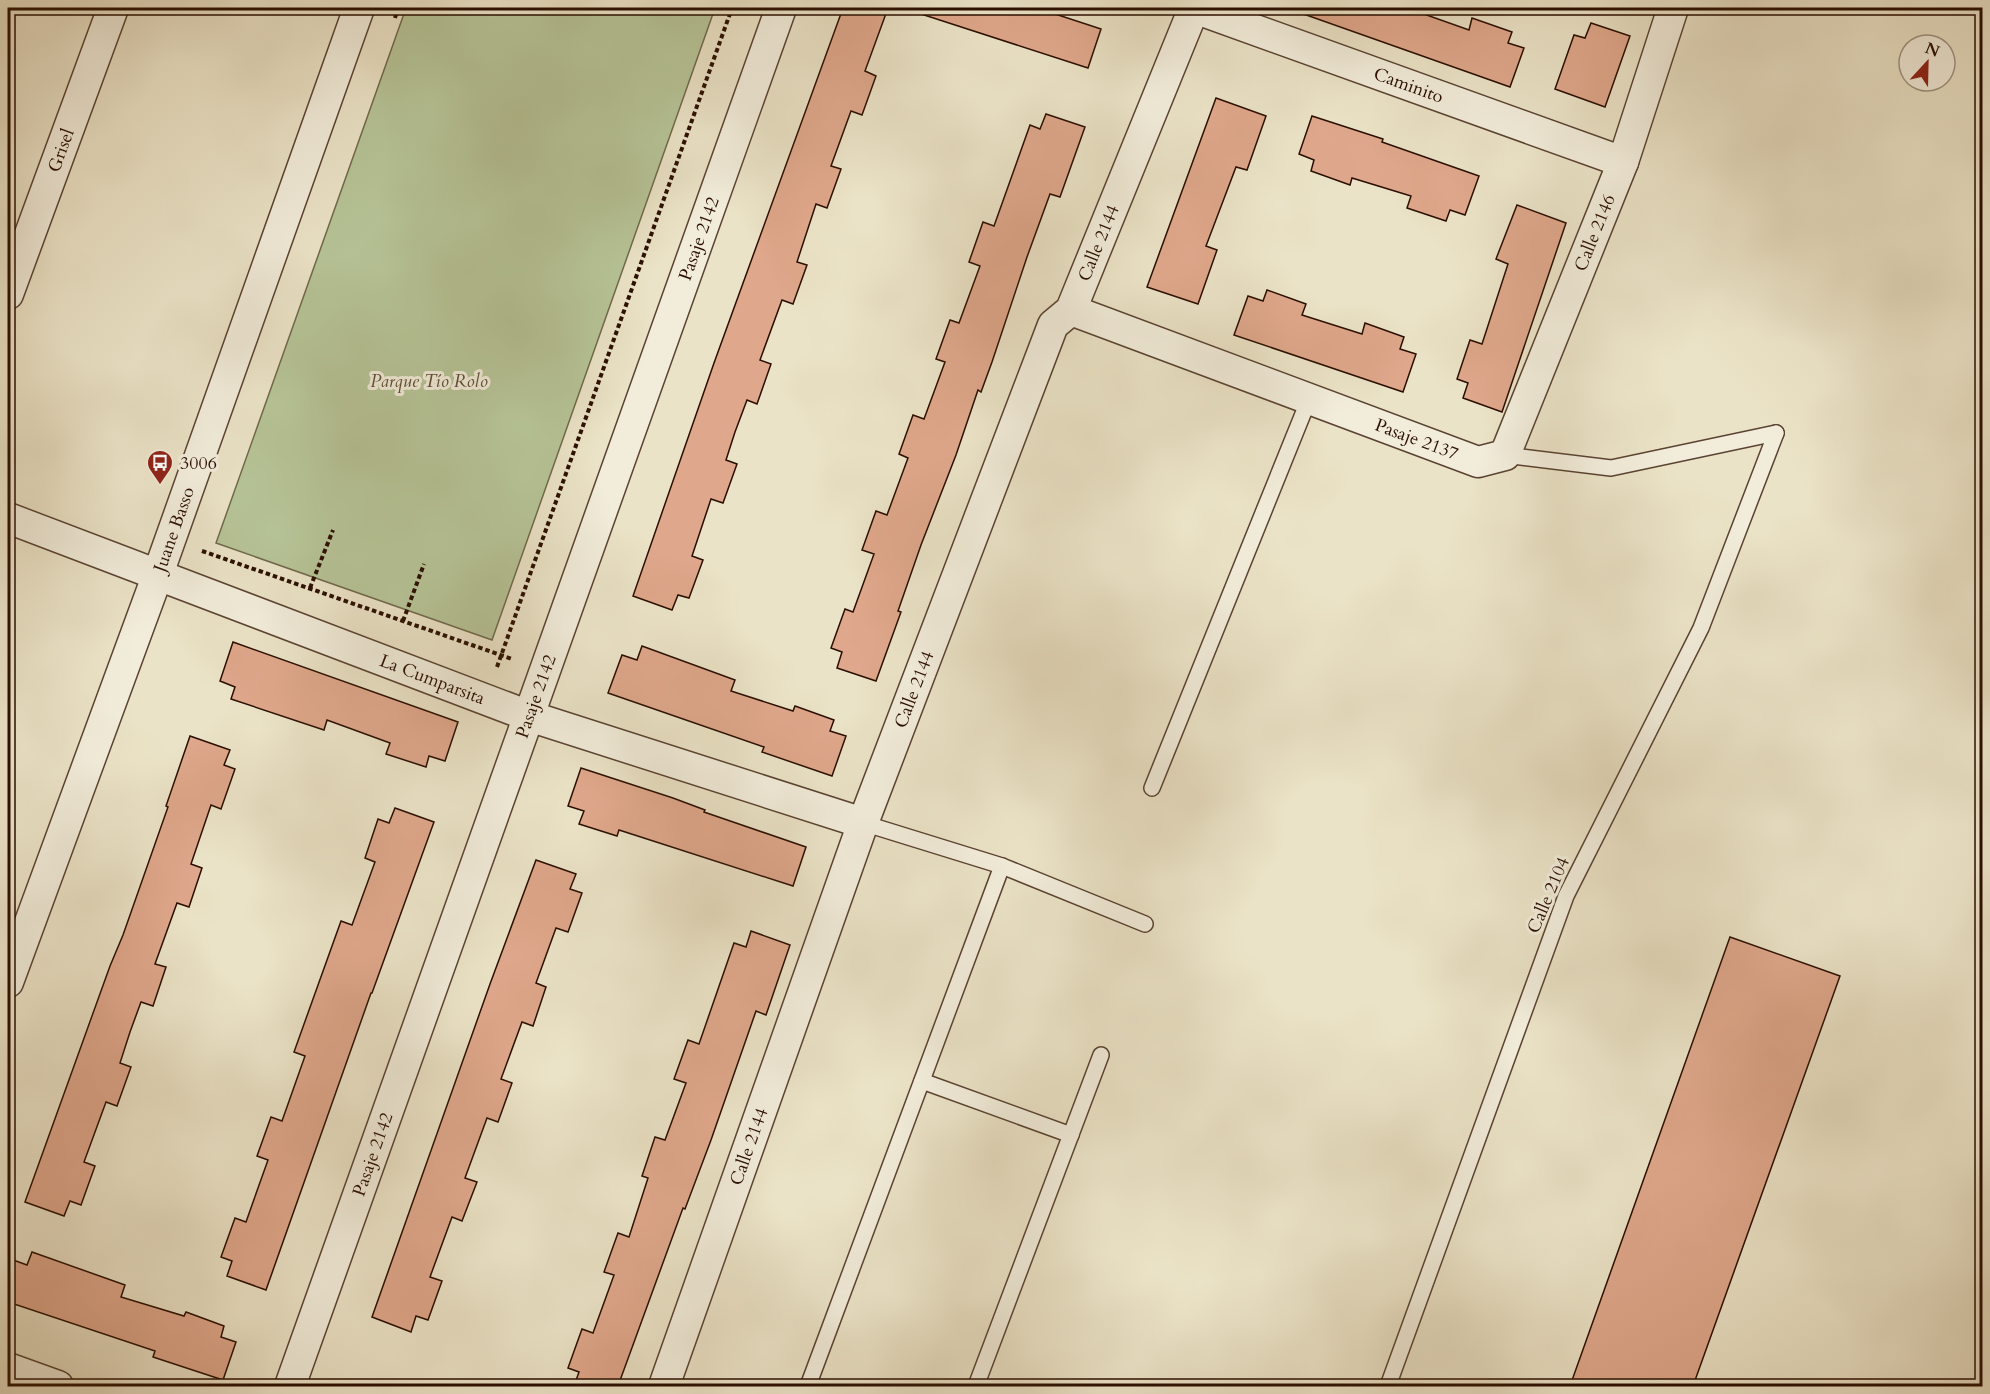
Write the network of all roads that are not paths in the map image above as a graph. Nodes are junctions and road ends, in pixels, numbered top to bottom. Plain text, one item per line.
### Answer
1 (113, 8) edge
2 (359, 8) edge
3 (781, 8) edge
4 (1194, 8) edge
5 (1673, 8) edge
6 (1623, 162) junction
7 (8, 294) edge
8 (1071, 310) junction
9 (1310, 399) junction
10 (1776, 433) joint
11 (1505, 455) junction
12 (8, 518) edge
13 (158, 574) junction
14 (529, 716) junction
15 (1152, 788) dead end
16 (863, 823) junction
17 (1002, 866) junction
18 (1145, 924) dead end
19 (8, 982) edge
20 (1101, 1055) dead end
21 (922, 1081) junction
22 (1071, 1135) junction
23 (8, 1368) edge
24 (58, 1386) edge
25 (291, 1386) edge
26 (664, 1386) edge
27 (808, 1386) edge
28 (976, 1386) edge
29 (1388, 1386) edge

1 - 7 street, Grisel
2 - 13 street, Juane Basso
3 - 14 street, Pasaje 2142
4 - 6 street, Caminito
4 - 8 street, Calle 2144
5 - 6 street, Calle 2146
6 - 11 street, Calle 2146
8 - 9 street, Pasaje 2137
8 - 16 street, Calle 2144
9 - 11 street, Pasaje 2137
9 - 15 lane
10 - 11 lane, Pasaje 2137
10 - 29 lane, Calle 2104
12 - 13 street, La Cumparsita
13 - 14 street, La Cumparsita
13 - 19 street, Juane Basso
14 - 16 street, La Cumparsita
14 - 25 street, Pasaje 2142
16 - 17 lane
16 - 26 street, Calle 2144
17 - 18 lane
17 - 21 lane
20 - 22 lane
21 - 22 lane
21 - 27 lane
22 - 28 lane
23 - 24 street

